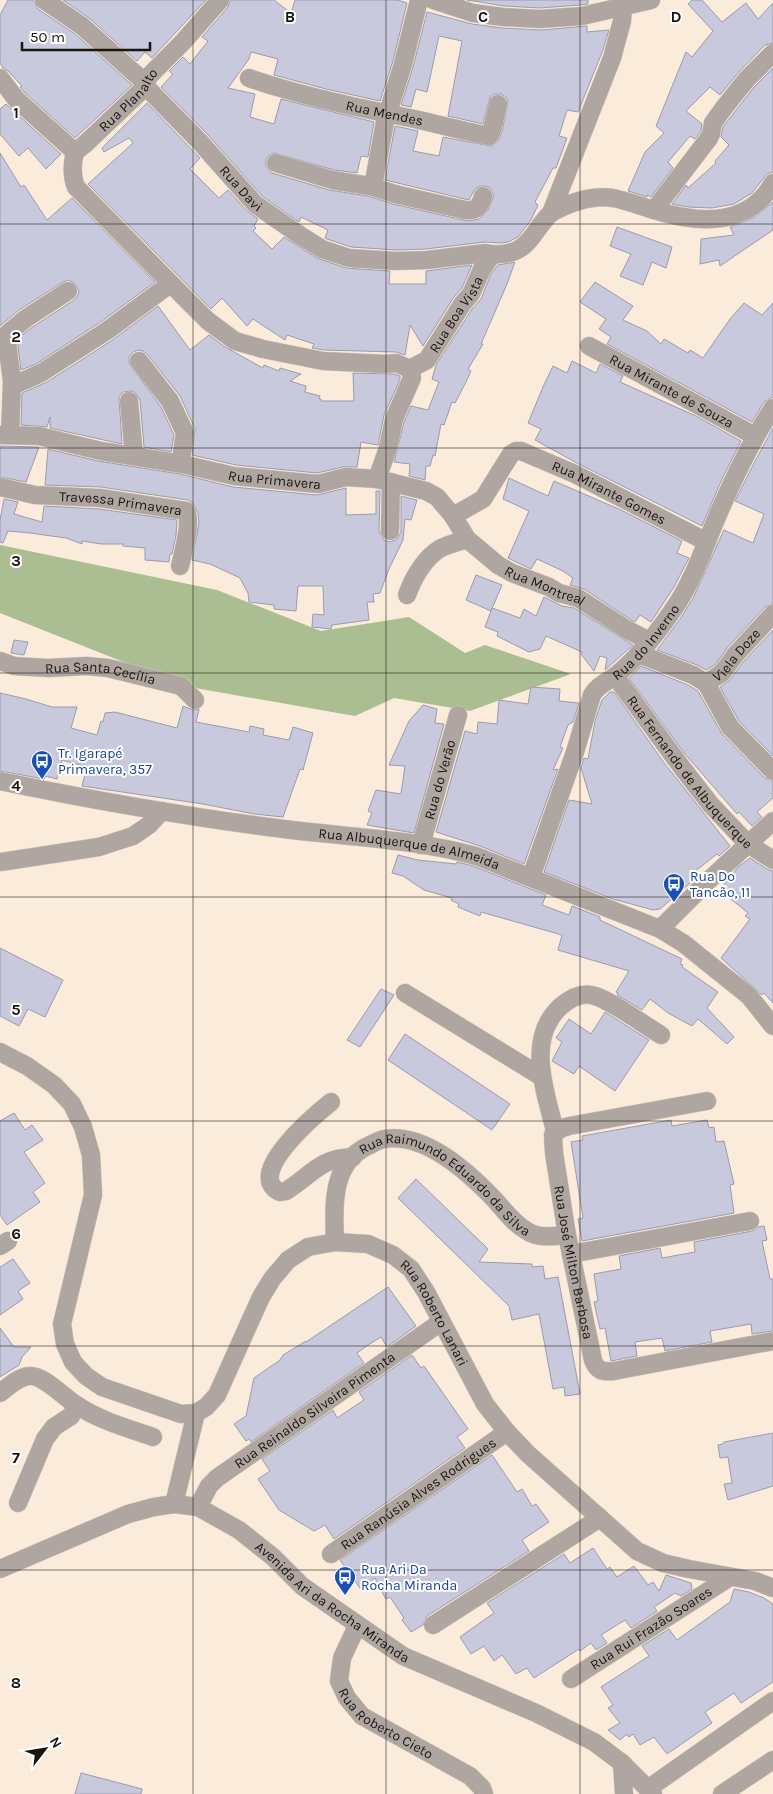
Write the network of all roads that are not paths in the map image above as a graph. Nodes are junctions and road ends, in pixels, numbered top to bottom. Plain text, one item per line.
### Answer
1 (44, 0) edge
2 (220, 0) edge
3 (419, 0) edge
4 (433, 0) edge
5 (651, 0) edge
6 (624, 6) junction
7 (773, 53) edge
8 (0, 78) edge
9 (249, 78) dead end
10 (145, 85) junction
11 (498, 104) dead end
12 (388, 114) junction
13 (75, 152) junction
14 (276, 163) dead end
15 (773, 184) edge
16 (373, 186) junction
17 (483, 196) dead end
18 (654, 210) junction
19 (551, 213) junction
20 (492, 255) junction
21 (170, 284) junction
22 (68, 291) dead end
23 (589, 346) dead end
24 (139, 361) dead end
25 (410, 369) junction
26 (12, 386) junction
27 (129, 401) dead end
28 (773, 408) edge
29 (5, 435) edge
30 (755, 436) junction
31 (134, 456) junction
32 (182, 464) junction
33 (384, 480) junction
34 (0, 487) edge
35 (453, 516) junction
36 (390, 531) dead end
37 (467, 539) junction
38 (707, 542) junction
39 (180, 566) dead end
40 (407, 595) dead end
41 (773, 615) edge
42 (644, 647) junction
43 (0, 661) edge
44 (615, 676) junction
45 (706, 683) junction
46 (195, 700) dead end
47 (458, 715) dead end
48 (773, 771) edge
49 (0, 781) edge
50 (162, 811) junction
51 (773, 821) edge
52 (748, 844) junction
53 (421, 845) junction
54 (773, 860) edge
55 (0, 862) edge
56 (532, 877) junction
57 (660, 928) junction
58 (405, 993) dead end
59 (773, 1026) edge
60 (660, 1035) dead end
61 (0, 1052) edge
62 (542, 1077) junction
63 (707, 1101) dead end
64 (331, 1102) dead end
65 (556, 1131) junction
66 (352, 1157) junction
67 (750, 1221) dead end
68 (568, 1235) junction
69 (335, 1242) junction
70 (571, 1254) junction
71 (441, 1322) junction
72 (773, 1341) edge
73 (0, 1393) edge
74 (76, 1406) junction
75 (196, 1413) junction
76 (507, 1432) junction
77 (153, 1437) dead end
78 (18, 1503) dead end
79 (174, 1504) junction
80 (198, 1507) junction
81 (600, 1518) junction
82 (330, 1554) dead end
83 (0, 1569) edge
84 (730, 1577) junction
85 (773, 1588) edge
86 (434, 1625) dead end
87 (357, 1626) junction
88 (571, 1679) dead end
89 (773, 1701) edge
90 (773, 1760) edge
91 (622, 1763) junction
92 (651, 1791) edge
93 (484, 1794) edge
94 (624, 1794) edge
95 (722, 1794) edge

1 - 10 street, Rua Davi
2 - 10 street, Rua Planalto
3 - 12 street
4 - 6 street
5 - 6 street
6 - 19 street
7 - 18 street
8 - 13 street
9 - 12 street, Rua Mendes
10 - 13 street, Rua Planalto
10 - 20 street, Rua Davi
11 - 12 street, Rua Mendes
12 - 16 street
13 - 21 street
14 - 16 street
15 - 18 street
16 - 17 street
18 - 19 street
19 - 20 street, Rua Davi
20 - 25 street, Rua Boa Vista
21 - 25 street
21 - 26 street
22 - 26 street
23 - 30 street, Rua Mirante de Souza
24 - 32 street
25 - 33 street
26 - 29 street
27 - 31 street
28 - 30 street, Rua do Inverno
29 - 31 street, Rua Primavera
30 - 38 street, Rua do Inverno
31 - 32 street, Rua Primavera
32 - 33 street, Rua Primavera
33 - 35 street, Rua Primavera
33 - 36 street
34 - 39 street, Travessa Primavera
35 - 37 street, Rua Montreal
35 - 38 street, Rua Mirante Gomes
37 - 40 street
37 - 42 street, Rua Montreal
38 - 42 street, Rua do Inverno
41 - 45 street, Viela Doze
42 - 44 street, Rua do Inverno
42 - 45 street, Viela Doze
43 - 46 street, Rua Santa Cecília
44 - 52 street, Rua Fernando de Albuquerque
44 - 56 street, Rua do Inverno
45 - 48 street
47 - 53 street, Rua do Verão
49 - 50 street, Rua Albuquerque de Almeida
50 - 53 street, Rua Albuquerque de Almeida
50 - 55 street
51 - 52 street
52 - 54 street, Rua Fernando de Albuquerque
52 - 57 street
53 - 56 street, Rua Albuquerque de Almeida
56 - 57 street, Rua Albuquerque de Almeida
57 - 59 street, Rua Albuquerque de Almeida
58 - 62 street
60 - 62 street, Rua José Milton Barbosa
61 - 75 street
62 - 65 street, Rua José Milton Barbosa
63 - 65 street
64 - 66 street
65 - 68 street, Rua José Milton Barbosa
66 - 68 street, Rua Raimundo Eduardo da Silva
66 - 69 street, Rua Raimundo Eduardo da Silva
67 - 70 street
68 - 70 street, Rua José Milton Barbosa
69 - 71 street, Rua Roberto Lanari
69 - 75 street, Rua Roberto Lanari
70 - 72 street, Rua José Milton Barbosa
71 - 76 street, Rua Roberto Lanari
71 - 80 street, Rua Reinaldo Silveira Pimenta
73 - 74 street
74 - 77 street
74 - 78 street
75 - 79 street
76 - 81 street, Rua Roberto Lanari
76 - 82 street, Rua Ranúsia Alves Rodrigues
79 - 80 street, Avenida Ari da Rocha Miranda
79 - 83 street, Avenida Ari da Rocha Miranda
80 - 87 street, Avenida Ari da Rocha Miranda
81 - 84 street, Rua Roberto Lanari
81 - 86 street
84 - 85 street, Rua Roberto Lanari
84 - 88 street, Rua Rui Frazão Soares
87 - 91 street, Avenida Ari da Rocha Miranda
87 - 93 street, Rua Roberto Cieto
89 - 92 street
90 - 95 street
91 - 92 street, Avenida Ari da Rocha Miranda
91 - 94 street

